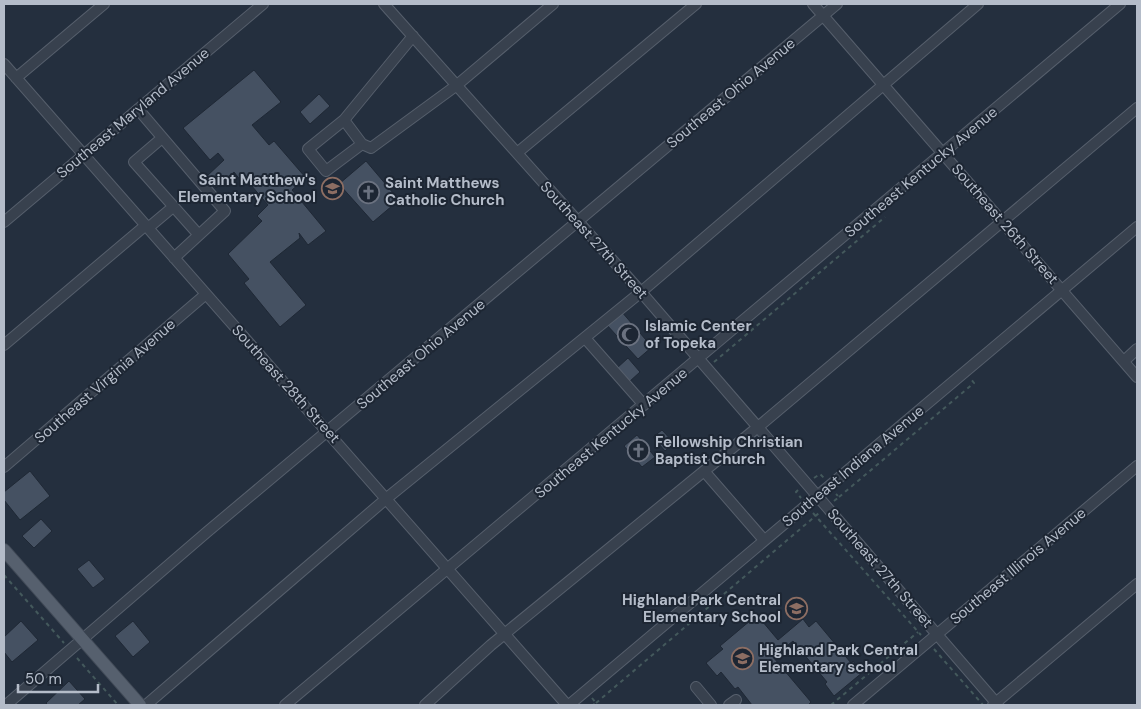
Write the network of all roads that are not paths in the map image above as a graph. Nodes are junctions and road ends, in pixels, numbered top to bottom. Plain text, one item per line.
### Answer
1 (104, 4) edge
2 (263, 4) edge
3 (384, 4) edge
4 (553, 4) edge
5 (696, 4) edge
6 (813, 4) edge
7 (837, 4) edge
8 (978, 4) edge
9 (1120, 4) edge
10 (823, 16) junction
11 (413, 36) junction
12 (4, 64) edge
13 (16, 78) junction
14 (883, 84) junction
15 (457, 85) junction
16 (1137, 108) edge
17 (138, 109) junction
18 (344, 120) junction
19 (162, 138) junction
20 (362, 144) junction
21 (517, 153) junction
22 (944, 153) junction
23 (83, 154) junction
24 (173, 207) junction
25 (1003, 220) junction
26 (4, 222) edge
27 (578, 222) junction
28 (147, 226) junction
29 (1137, 227) edge
30 (198, 234) junction
31 (174, 258) junction
32 (1062, 290) junction
33 (641, 292) junction
34 (206, 294) junction
35 (584, 338) junction
36 (4, 345) edge
37 (1137, 349) edge
38 (699, 359) junction
39 (1124, 361) junction
40 (1137, 377) edge
41 (644, 405) junction
42 (758, 427) junction
43 (329, 432) junction
44 (1137, 466) edge
45 (4, 467) edge
46 (704, 471) junction
47 (817, 495) junction
48 (387, 498) junction
49 (764, 540) junction
50 (4, 550) edge
51 (449, 569) junction
52 (1137, 584) edge
53 (505, 634) junction
54 (937, 635) junction
55 (82, 638) junction
56 (696, 687) dead end
57 (995, 704) edge
58 (6, 705) edge
59 (140, 705) edge
60 (146, 705) edge
61 (285, 705) edge
62 (425, 705) edge
63 (568, 705) edge
64 (711, 705) edge
65 (853, 705) edge

1 - 13 street
2 - 17 street, Southeast Maryland Avenue
3 - 11 street, Southeast 27th Street
4 - 15 street
5 - 21 street
6 - 10 street, Southeast 26th Street
7 - 10 street, Southeast Ohio Avenue
8 - 14 street
9 - 22 street, Southeast Kentucky Avenue
10 - 14 street, Southeast 26th Street
10 - 27 street, Southeast Ohio Avenue
11 - 15 street, Southeast 27th Street
11 - 18 street
12 - 13 street, Southeast 28th Street
13 - 23 street, Southeast 28th Street
14 - 22 street, Southeast 26th Street
14 - 33 street
15 - 20 street
15 - 21 street, Southeast 27th Street
16 - 25 street
17 - 19 street
17 - 23 street, Southeast Maryland Avenue
18 - 20 street
18 - 20 street
19 - 24 street
19 - 30 street
21 - 27 street, Southeast 27th Street
22 - 25 street, Southeast 26th Street
22 - 38 street, Southeast Kentucky Avenue
23 - 26 street, Southeast Maryland Avenue
23 - 28 street, Southeast 28th Street
24 - 28 street
24 - 30 street
25 - 32 street, Southeast 26th Street
25 - 42 street
27 - 33 street, Southeast 27th Street
27 - 43 street, Southeast Ohio Avenue
28 - 31 street, Southeast 28th Street
28 - 36 street
29 - 32 street, Southeast Indiana Avenue
30 - 31 street
31 - 34 street, Southeast 28th Street
32 - 39 street, Southeast 26th Street
32 - 47 street, Southeast Indiana Avenue
33 - 35 street
33 - 38 street, Southeast 27th Street
34 - 43 street, Southeast 28th Street
34 - 45 street, Southeast Virginia Avenue
35 - 41 street
35 - 48 street
37 - 39 street
38 - 41 street, Southeast Kentucky Avenue
38 - 42 street, Southeast 27th Street
39 - 40 street, Southeast 26th Street
41 - 51 street, Southeast Kentucky Avenue
42 - 46 street
42 - 47 street, Southeast 27th Street
43 - 48 street, Southeast 28th Street
43 - 55 street, Southeast Ohio Avenue
44 - 54 street, Southeast Illinois Avenue
46 - 49 street
46 - 53 street
47 - 49 street, Southeast Indiana Avenue
47 - 54 street, Southeast 27th Street
48 - 51 street, Southeast 28th Street
48 - 60 street
49 - 63 street, Southeast Indiana Avenue
50 - 55 main road
51 - 53 street, Southeast 28th Street
51 - 61 street, Southeast Kentucky Avenue
52 - 57 street
53 - 62 street
53 - 63 street, Southeast 28th Street
54 - 57 street, Southeast 27th Street
54 - 65 street, Southeast Illinois Avenue
55 - 58 street, Southeast Ohio Avenue
55 - 59 main road
56 - 64 street

